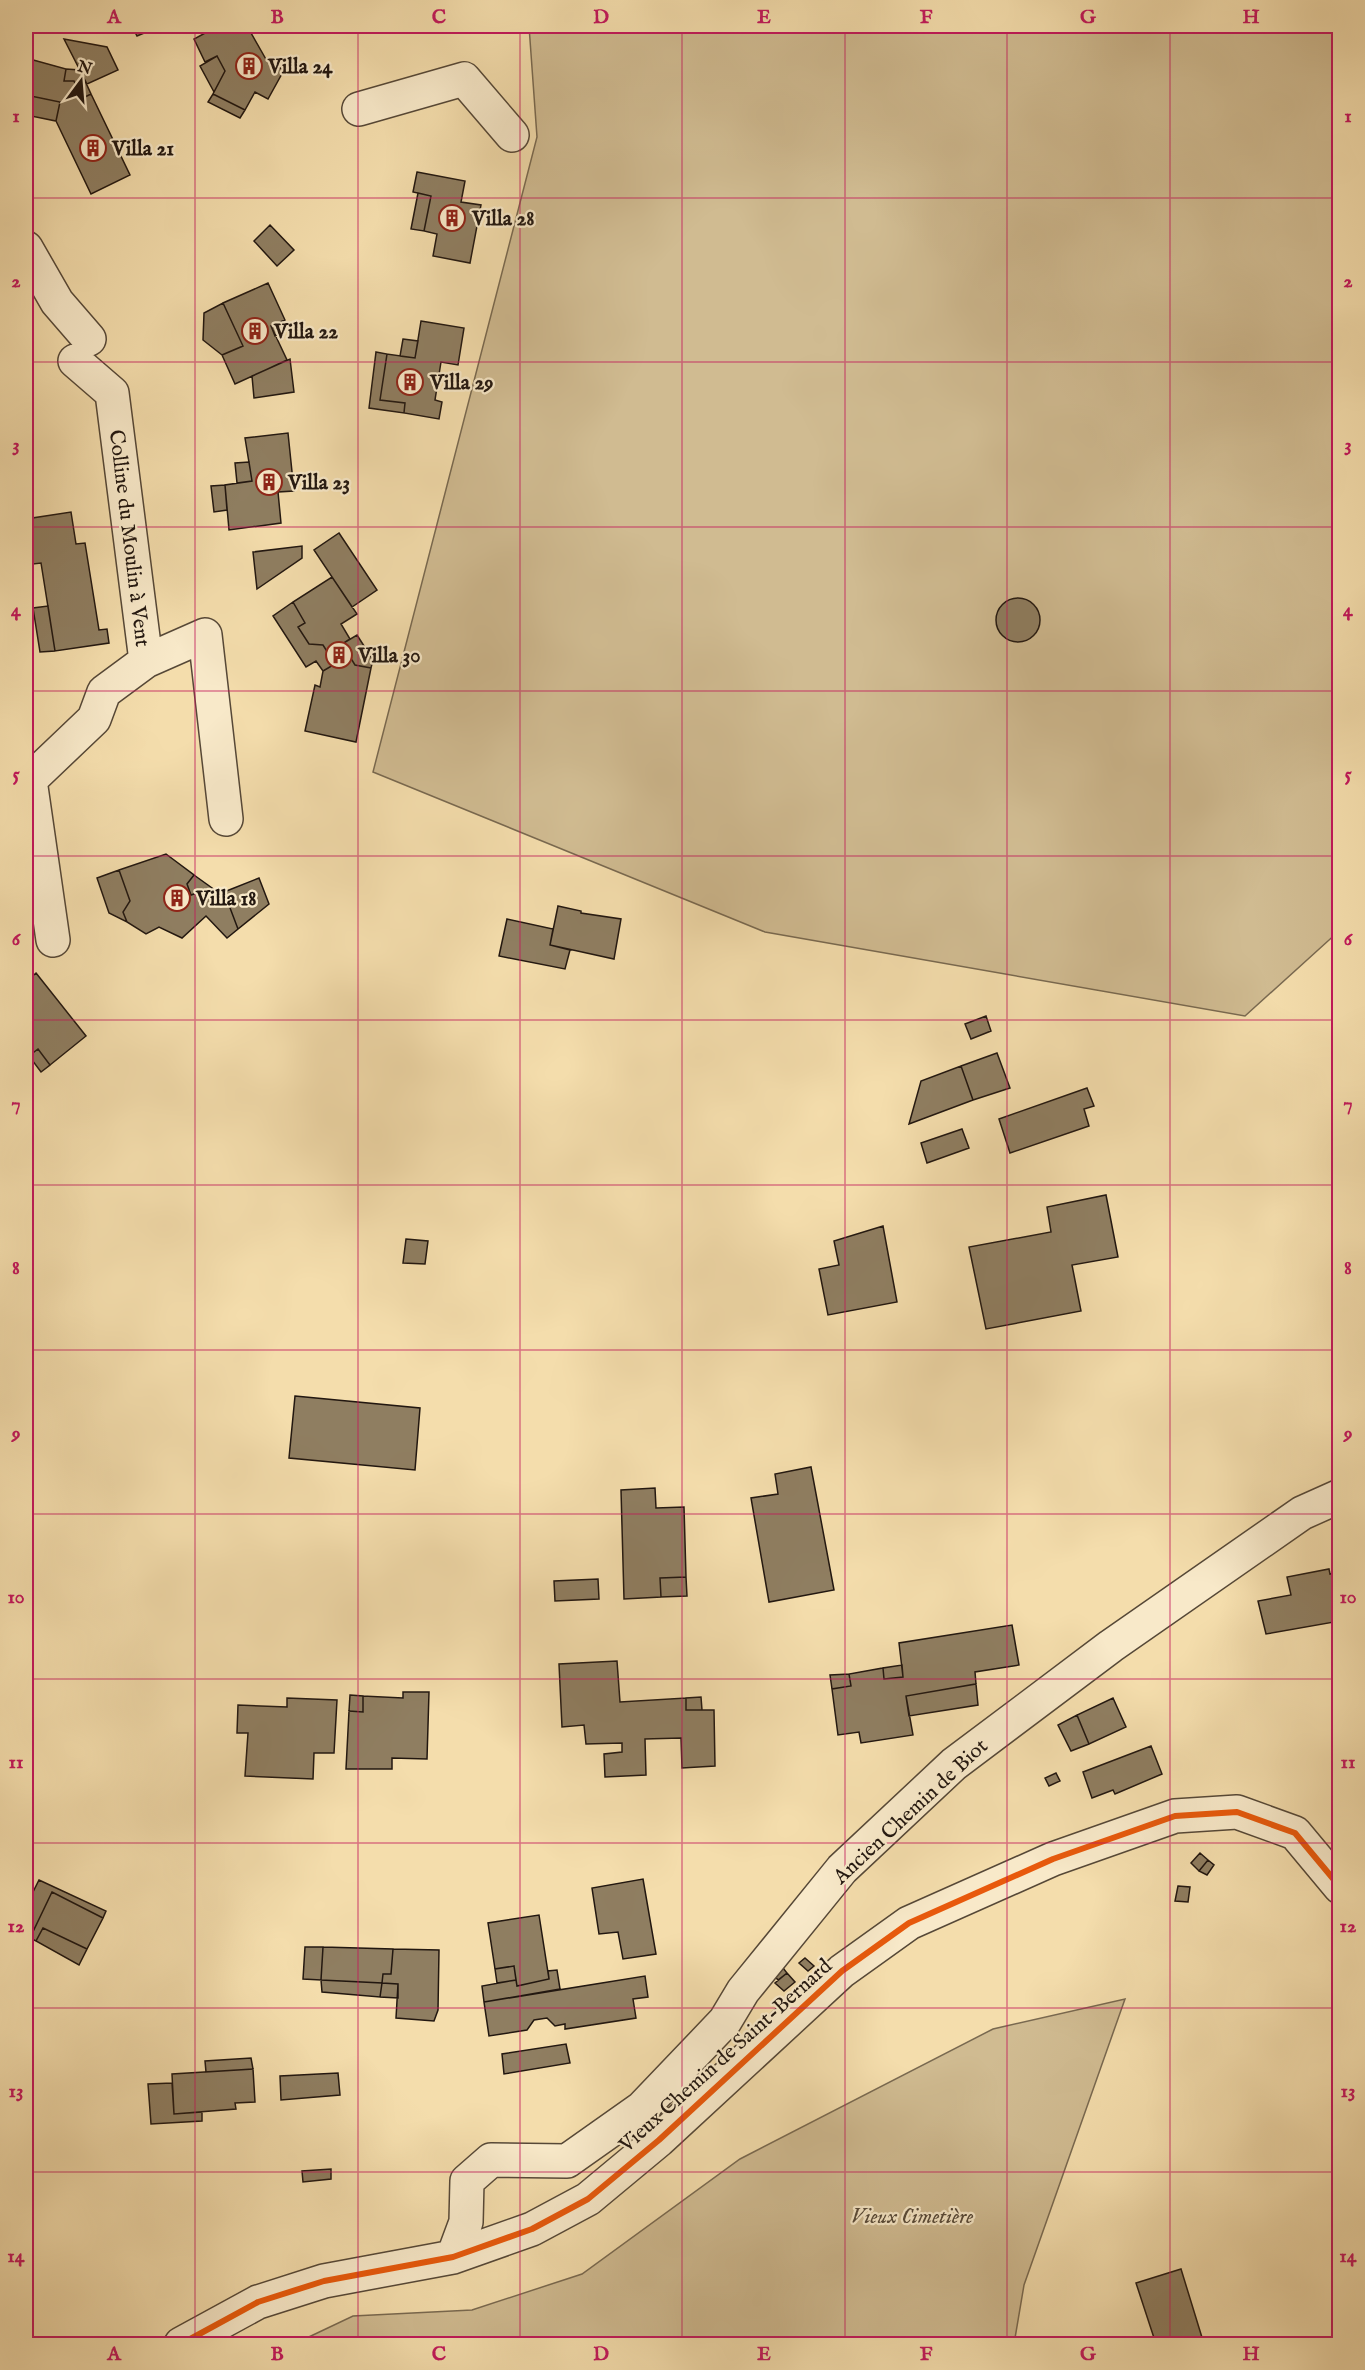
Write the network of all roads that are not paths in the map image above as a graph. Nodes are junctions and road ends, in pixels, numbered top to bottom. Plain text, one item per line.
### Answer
1 (359, 109) dead end
2 (512, 135) dead end
3 (26, 248) edge
4 (146, 662) junction
5 (226, 819) dead end
6 (53, 940) dead end
7 (1340, 1496) edge
8 (1340, 1887) edge
9 (453, 2257) junction
10 (181, 2344) edge

1 - 2 street
3 - 4 street, Colline du Moulin à Vent
4 - 5 street, Colline du Moulin à Vent
4 - 6 street
7 - 9 street, Ancien Chemin de Biot
8 - 9 street, Vieux Chemin de Saint-Bernard
9 - 10 street, Vieux Chemin de Saint-Bernard

